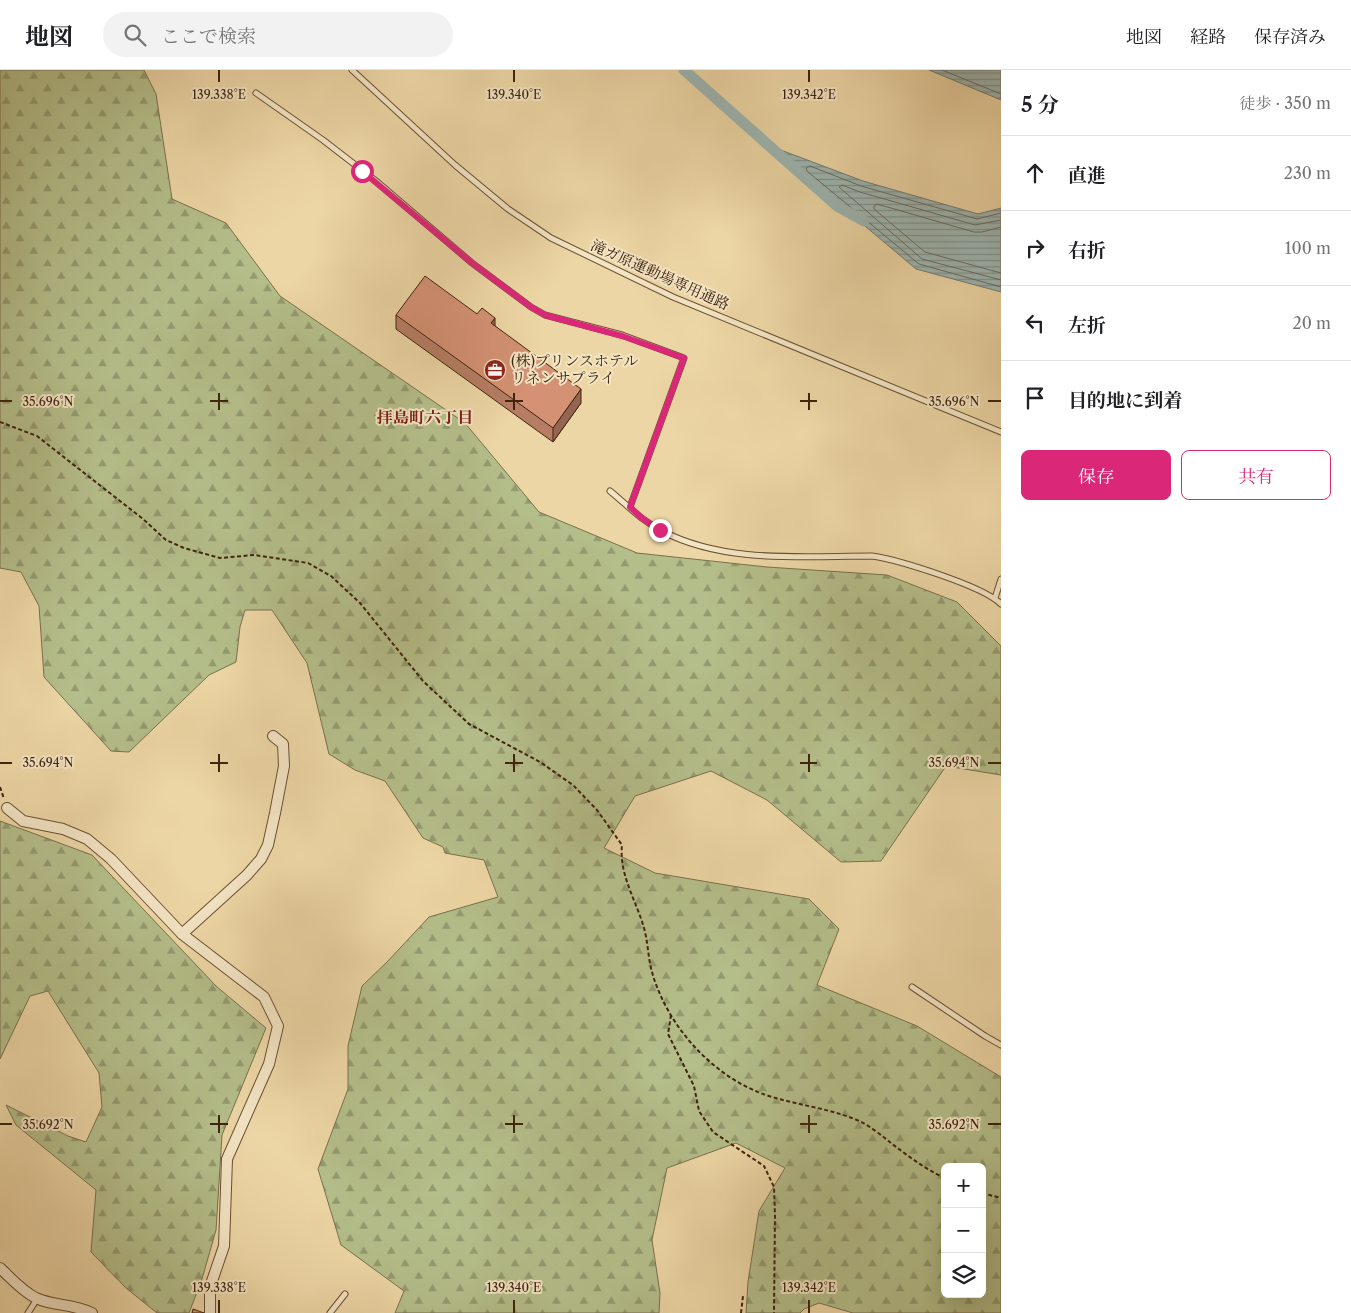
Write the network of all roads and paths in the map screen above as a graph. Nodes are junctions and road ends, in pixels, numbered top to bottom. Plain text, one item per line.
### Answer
1 (352, 70) edge
2 (256, 93) dead end
3 (0, 422) edge
4 (1001, 432) edge
5 (610, 491) dead end
6 (630, 507) junction
7 (1001, 579) edge
8 (995, 598) junction
9 (1001, 604) edge
10 (273, 736) dead end
11 (7, 808) dead end
12 (182, 934) junction
13 (912, 987) dead end
14 (671, 1015) junction
15 (1001, 1045) edge
16 (941, 1176) edge
17 (986, 1194) edge
18 (1001, 1198) edge
19 (0, 1268) edge
20 (345, 1294) dead end
21 (743, 1296) dead end
22 (38, 1299) junction
23 (28, 1313) edge
24 (92, 1313) edge
25 (210, 1313) edge
26 (330, 1313) edge
27 (741, 1313) edge
28 (774, 1313) edge

1 - 4 lane, 滝ガ原運動場専用通路
2 - 6 lane
3 - 14 path
5 - 6 lane
6 - 8 lane
7 - 8 lane
8 - 9 lane
10 - 12 street
11 - 12 street
12 - 25 street
13 - 15 lane
14 - 16 path
14 - 28 path
17 - 18 path
19 - 22 street
20 - 26 lane
21 - 27 path
22 - 23 lane
22 - 24 street

